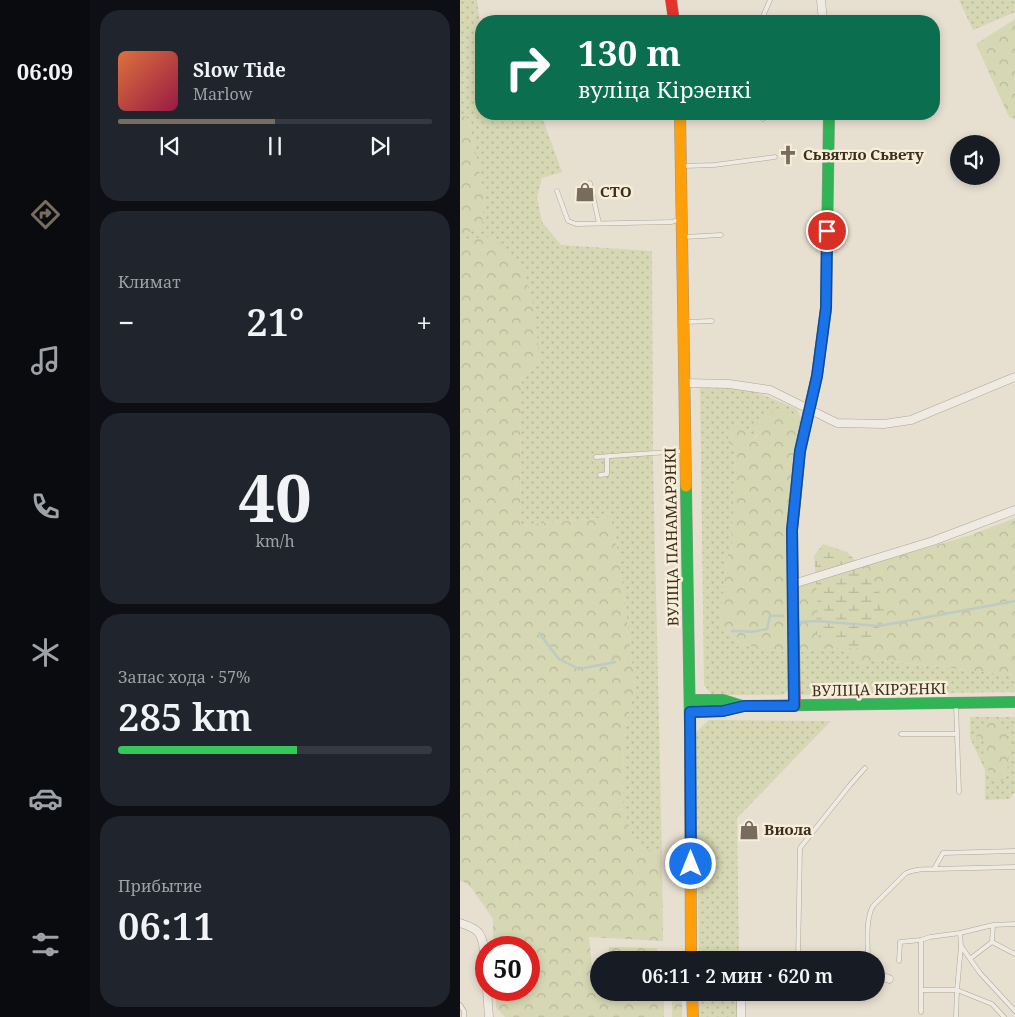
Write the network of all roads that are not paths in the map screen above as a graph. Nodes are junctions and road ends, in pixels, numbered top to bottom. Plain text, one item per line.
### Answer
1 (671, 0) edge
2 (770, 0) edge
3 (821, 0) edge
4 (673, 15) edge
5 (764, 15) edge
6 (822, 15) edge
7 (680, 120) edge
8 (829, 120) edge
9 (775, 157) dead end
10 (682, 166) junction
11 (590, 183) dead end
12 (557, 191) dead end
13 (682, 218) junction
14 (600, 223) junction
15 (721, 235) dead end
16 (682, 237) junction
17 (712, 320) dead end
18 (683, 322) junction
19 (1015, 377) edge
20 (685, 383) junction
21 (810, 410) junction
22 (685, 451) junction
23 (607, 456) junction
24 (596, 457) dead end
25 (600, 475) dead end
26 (1015, 510) edge
27 (793, 584) junction
28 (690, 700) junction
29 (1015, 702) edge
30 (956, 704) junction
31 (744, 706) junction
32 (794, 706) junction
33 (690, 712) junction
34 (901, 734) dead end
35 (957, 734) junction
36 (865, 768) dead end
37 (959, 792) dead end
38 (1015, 851) edge
39 (1015, 867) edge
40 (934, 869) junction
41 (460, 924) edge
42 (1015, 924) edge
43 (993, 925) junction
44 (960, 933) junction
45 (480, 936) edge
46 (921, 940) junction
47 (992, 942) junction
48 (961, 946) junction
49 (691, 951) edge
50 (798, 951) edge
51 (868, 951) edge
52 (1015, 954) edge
53 (971, 958) junction
54 (899, 961) dead end
55 (885, 978) edge
56 (890, 979) dead end
57 (921, 990) junction
58 (957, 990) junction
59 (488, 1001) edge
60 (692, 1001) edge
61 (741, 1001) edge
62 (460, 1005) edge
63 (1014, 1009) edge
64 (920, 1012) dead end
65 (1004, 1016) edge
66 (464, 1017) edge
67 (489, 1017) edge
68 (693, 1017) edge
69 (741, 1017) edge
70 (956, 1017) edge

1 - 4 street
2 - 5 lane
3 - 6 street
7 - 10 street, ВУЛІЦА ПАНАМАРЭНКІ
8 - 21 street
9 - 10 lane
10 - 13 street, ВУЛІЦА ПАНАМАРЭНКІ
11 - 14 lane
12 - 14 lane
13 - 14 lane
13 - 16 street, ВУЛІЦА ПАНАМАРЭНКІ
15 - 16 lane
16 - 18 street, ВУЛІЦА ПАНАМАРЭНКІ
17 - 18 lane
18 - 20 street, ВУЛІЦА ПАНАМАРЭНКІ
19 - 21 street
20 - 21 street
20 - 22 street, ВУЛІЦА ПАНАМАРЭНКІ
21 - 27 street
22 - 23 lane
22 - 28 street, ВУЛІЦА ПАНАМАРЭНКІ
23 - 24 lane
23 - 25 lane
26 - 27 street
27 - 32 street
28 - 31 street, ВУЛІЦА КІРЭЕНКІ
28 - 33 street, ВУЛІЦА ПАНАМАРЭНКІ
29 - 30 street, ВУЛІЦА КІРЭЕНКІ
30 - 32 street, ВУЛІЦА КІРЭЕНКІ
30 - 35 lane
31 - 32 street, ВУЛІЦА КІРЭЕНКІ
31 - 33 street, ВУЛІЦА КІРЭЕНКІ
33 - 49 street, ВУЛІЦА ПАНАМАРЭНКІ
34 - 35 lane
35 - 37 lane
36 - 50 lane
38 - 40 lane
39 - 40 lane
40 - 51 lane
41 - 45 street
42 - 43 lane
43 - 44 lane
43 - 47 lane
44 - 46 lane
44 - 48 lane
46 - 54 lane
46 - 57 lane
47 - 52 lane
47 - 53 lane
48 - 53 lane
48 - 58 lane
53 - 63 lane
55 - 56 street
57 - 58 lane
57 - 64 lane
58 - 65 lane
58 - 70 lane
59 - 67 street
60 - 68 street
61 - 69 street
62 - 66 lane
63 - 65 lane

